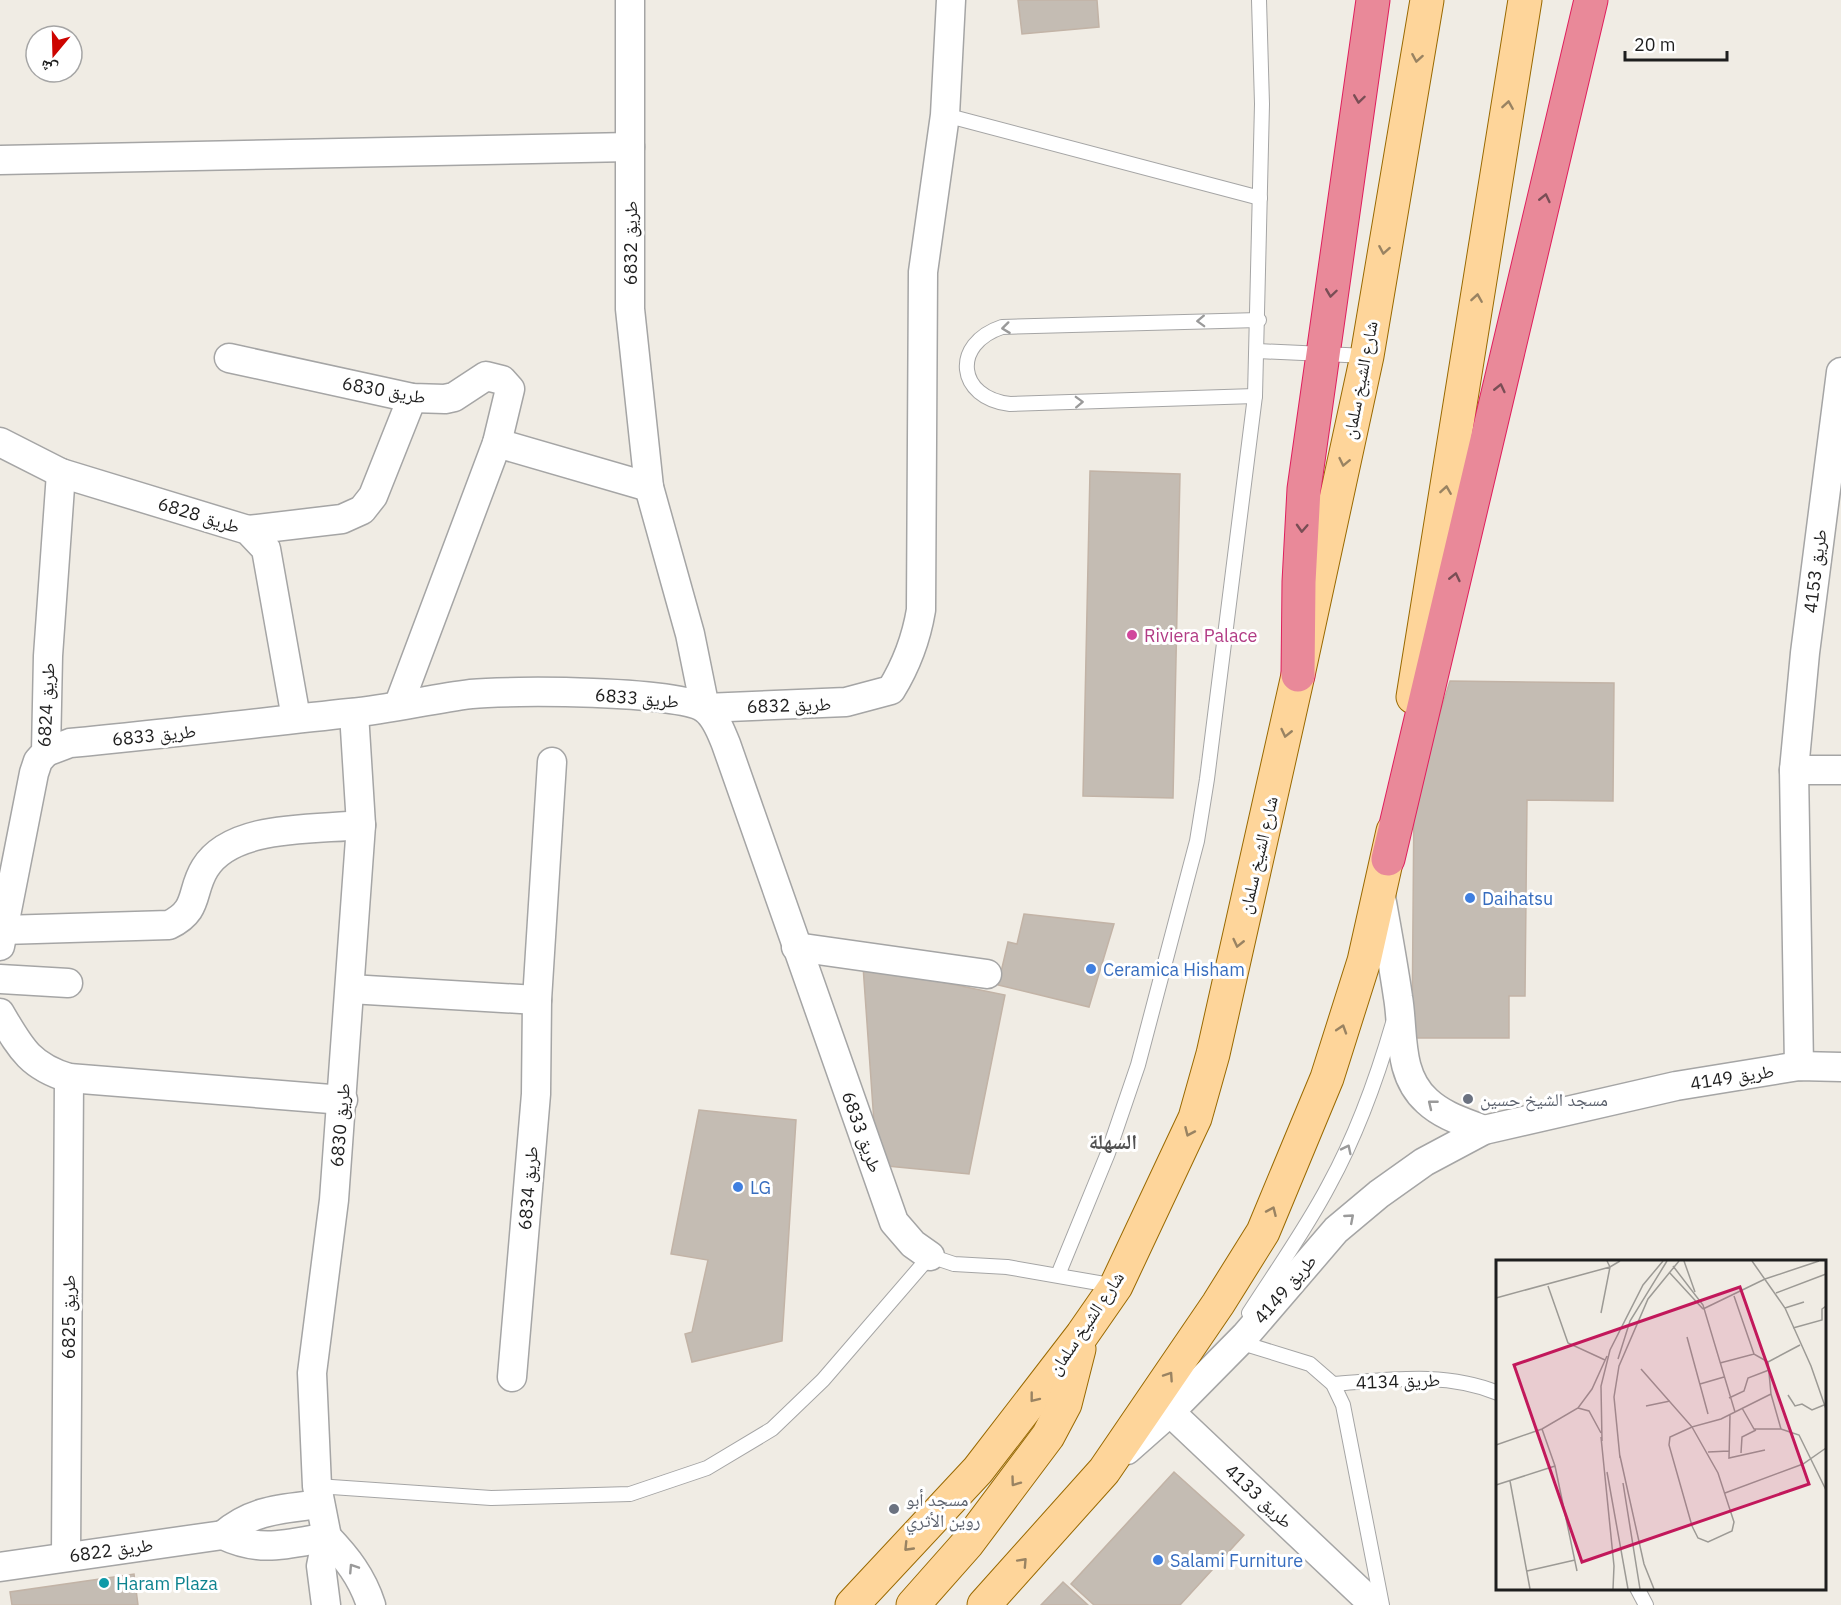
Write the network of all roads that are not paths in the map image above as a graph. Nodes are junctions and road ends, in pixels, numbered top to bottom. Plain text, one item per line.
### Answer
1 (630, 0) edge
2 (951, 0) edge
3 (1259, 0) edge
4 (1373, 0) edge
5 (1426, 0) edge
6 (1525, 0) edge
7 (1591, 0) edge
8 (945, 115) junction
9 (630, 147) junction
10 (0, 160) edge
11 (1260, 198) junction
12 (1259, 320) junction
13 (1258, 351) junction
14 (1323, 353) junction
15 (1366, 356) junction
16 (229, 358) dead end
17 (1841, 372) edge
18 (1255, 396) junction
19 (412, 398) junction
20 (0, 442) edge
21 (497, 443) junction
22 (61, 473) junction
23 (649, 487) junction
24 (248, 530) junction
25 (1298, 675) junction
26 (399, 704) junction
27 (705, 708) junction
28 (354, 712) junction
29 (296, 718) junction
30 (46, 752) junction
31 (552, 762) dead end
32 (1794, 770) junction
33 (1841, 770) edge
34 (361, 825) junction
35 (1388, 859) junction
36 (1380, 894) junction
37 (1, 938) edge
38 (796, 947) junction
39 (987, 974) dead end
40 (0, 979) edge
41 (68, 983) dead end
42 (350, 989) junction
43 (537, 1000) junction
44 (1399, 1000) junction
45 (0, 1013) edge
46 (1799, 1066) junction
47 (1841, 1066) edge
48 (69, 1078) junction
49 (343, 1100) junction
50 (1484, 1130) junction
51 (930, 1256) junction
52 (1058, 1275) junction
53 (1116, 1286) junction
54 (1082, 1335) junction
55 (1229, 1351) junction
56 (512, 1377) dead end
57 (1333, 1384) junction
58 (1496, 1393) edge
59 (1170, 1412) junction
60 (1104, 1471) junction
61 (319, 1495) junction
62 (223, 1535) junction
63 (327, 1537) junction
64 (66, 1556) junction
65 (0, 1567) edge
66 (1638, 1590) edge
67 (326, 1605) edge
68 (371, 1605) edge
69 (852, 1605) edge
70 (914, 1605) edge
71 (984, 1605) edge
72 (1374, 1605) edge
73 (1382, 1605) edge
74 (1646, 1605) edge

1 - 9 street, طريق 6832
2 - 8 street, طريق 6832
3 - 11 lane
4 -> 14 highway
5 -> 15 main road, شارع الشيخ سلمان
35 -> 6 main road
35 -> 7 highway
8 - 11 lane
8 - 27 street, طريق 6832
9 - 10 street
9 - 23 street, طريق 6832
11 - 12 lane
12 - 13 lane
12 -> 18 lane
13 - 14 lane
13 - 18 lane
14 - 15 lane
14 -> 25 highway
15 -> 25 main road, شارع الشيخ سلمان
16 - 19 street, طريق 6830
17 - 32 street, طريق 4153
18 - 52 lane
19 - 21 street, طريق 6830
19 - 24 street
20 - 22 street, طريق 6828
21 - 23 street
21 - 26 street, طريق 6830
22 - 24 street, طريق 6828
22 - 30 street, طريق 6824
23 - 27 street, طريق 6832
24 - 29 street, طريق 6828
25 -> 53 main road, شارع الشيخ سلمان
26 - 27 street, طريق 6833
26 - 28 street, طريق 6833
27 - 38 street, طريق 6833
28 - 29 street, طريق 6833
28 - 34 street, طريق 6830
29 - 30 street, طريق 6833
30 - 37 street, طريق 6824
31 - 43 street, طريق 6834
32 - 33 street
32 - 46 street, طريق 4153
34 - 37 street, طريق 6824
34 - 42 street, طريق 6830
35 - 36 main road
36 - 44 street
60 -> 36 main road
38 - 39 street
38 - 51 street, طريق 6833
40 - 41 street
42 - 43 street
42 - 49 street, طريق 6830
43 - 56 street, طريق 6834
50 -> 44 street
55 -> 44 lane
45 - 48 street
46 - 47 street, طريق 4149
46 - 50 street, طريق 4149
48 - 49 street
48 - 64 street, طريق 6825
49 - 61 street, طريق 6830
55 -> 50 street, طريق 4149
51 - 52 lane
51 - 61 lane
52 - 53 lane
53 - 54 main road, شارع الشيخ سلمان
54 -> 69 main road, شارع الشيخ سلمان
54 -> 70 main road
55 - 57 lane
55 - 59 street, طريق 4149
57 - 58 lane, طريق 4134
57 - 73 lane
59 - 60 street, طريق 4149
59 - 72 street, طريق 4133
71 -> 60 main road
61 - 62 street, طريق 6822
61 - 63 street, طريق 6830
62 - 63 street, طريق 6822
62 - 64 street, طريق 6822
63 - 67 street
68 -> 63 street
64 - 65 street, طريق 6822
66 - 74 lane

